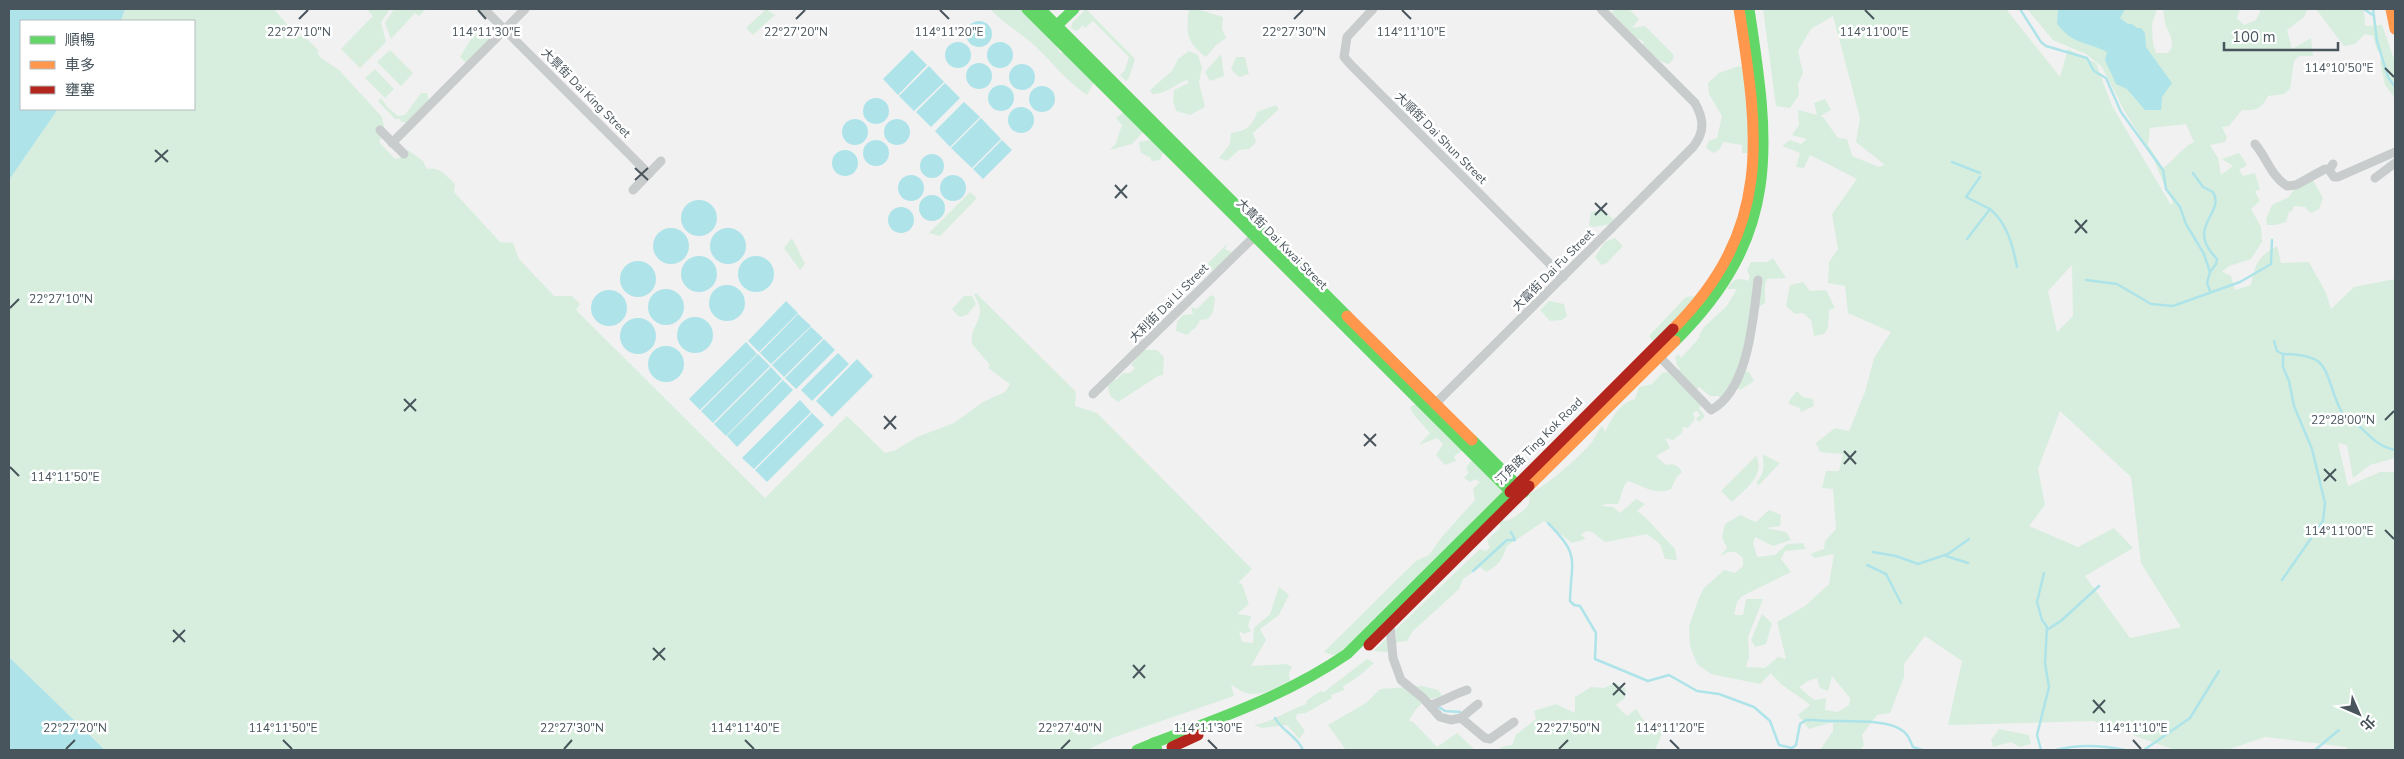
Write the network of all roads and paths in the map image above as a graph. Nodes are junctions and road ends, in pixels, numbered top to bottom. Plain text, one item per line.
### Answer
1 (484, 9) edge
2 (525, 9) edge
3 (1027, 9) edge
4 (1040, 9) edge
5 (1059, 9) edge
6 (1074, 9) edge
7 (1373, 9) edge
8 (1601, 9) edge
9 (1738, 9) edge
10 (1749, 9) edge
11 (2391, 9) edge
12 (1050, 25) junction
13 (504, 29) junction
14 (2395, 29) edge
15 (380, 130) dead end
16 (392, 143) junction
17 (2255, 144) dead end
18 (2395, 152) edge
19 (404, 154) dead end
20 (662, 161) dead end
21 (2395, 163) edge
22 (649, 174) junction
23 (2375, 178) dead end
24 (633, 190) dead end
25 (1258, 233) junction
26 (1563, 277) junction
27 (1758, 280) dead end
28 (1656, 352) junction
29 (1094, 394) dead end
30 (1432, 407) junction
31 (1516, 492) junction
32 (1390, 626) junction
33 (1467, 690) dead end
34 (1478, 704) dead end
35 (1430, 705) junction
36 (1461, 718) junction
37 (1514, 722) dead end
38 (1156, 746) edge
39 (1169, 746) edge
40 (1137, 750) edge

1 - 13 street, 大景街 Dai King Street
2 - 13 street
3 - 12 main road, 大貴街 Dai Kwai Street
4 - 12 main road, 大貴街 Dai Kwai Street
5 - 12 main road
6 - 12 main road
7 - 26 street, 大順街 Dai Shun Street
8 - 26 street, 大富街 Dai Fu Street
9 - 28 main road, 汀角路 Ting Kok Road
10 - 28 main road, 汀角路 Ting Kok Road
11 - 14 main road
12 - 25 main road, 大貴街 Dai Kwai Street
13 - 16 street
13 - 22 street, 大景街 Dai King Street
15 - 16 street
16 - 19 street
17 - 18 street
20 - 22 street
21 - 23 street
22 - 24 street
25 - 29 street, 大利街 Dai Li Street
25 - 30 main road, 大貴街 Dai Kwai Street
26 - 30 street, 大富街 Dai Fu Street
27 - 28 street
28 - 31 main road, 汀角路 Ting Kok Road
30 - 31 main road, 大貴街 Dai Kwai Street
31 - 32 main road, 汀角路 Ting Kok Road
31 - 39 main road, 汀角路 Ting Kok Road
32 - 35 street
32 - 39 main road, 汀角路 Ting Kok Road
33 - 35 street
34 - 36 street
35 - 36 street
36 - 37 street
38 - 39 main road, 汀角路 Ting Kok Road
38 - 40 main road, 汀角路 Ting Kok Road

